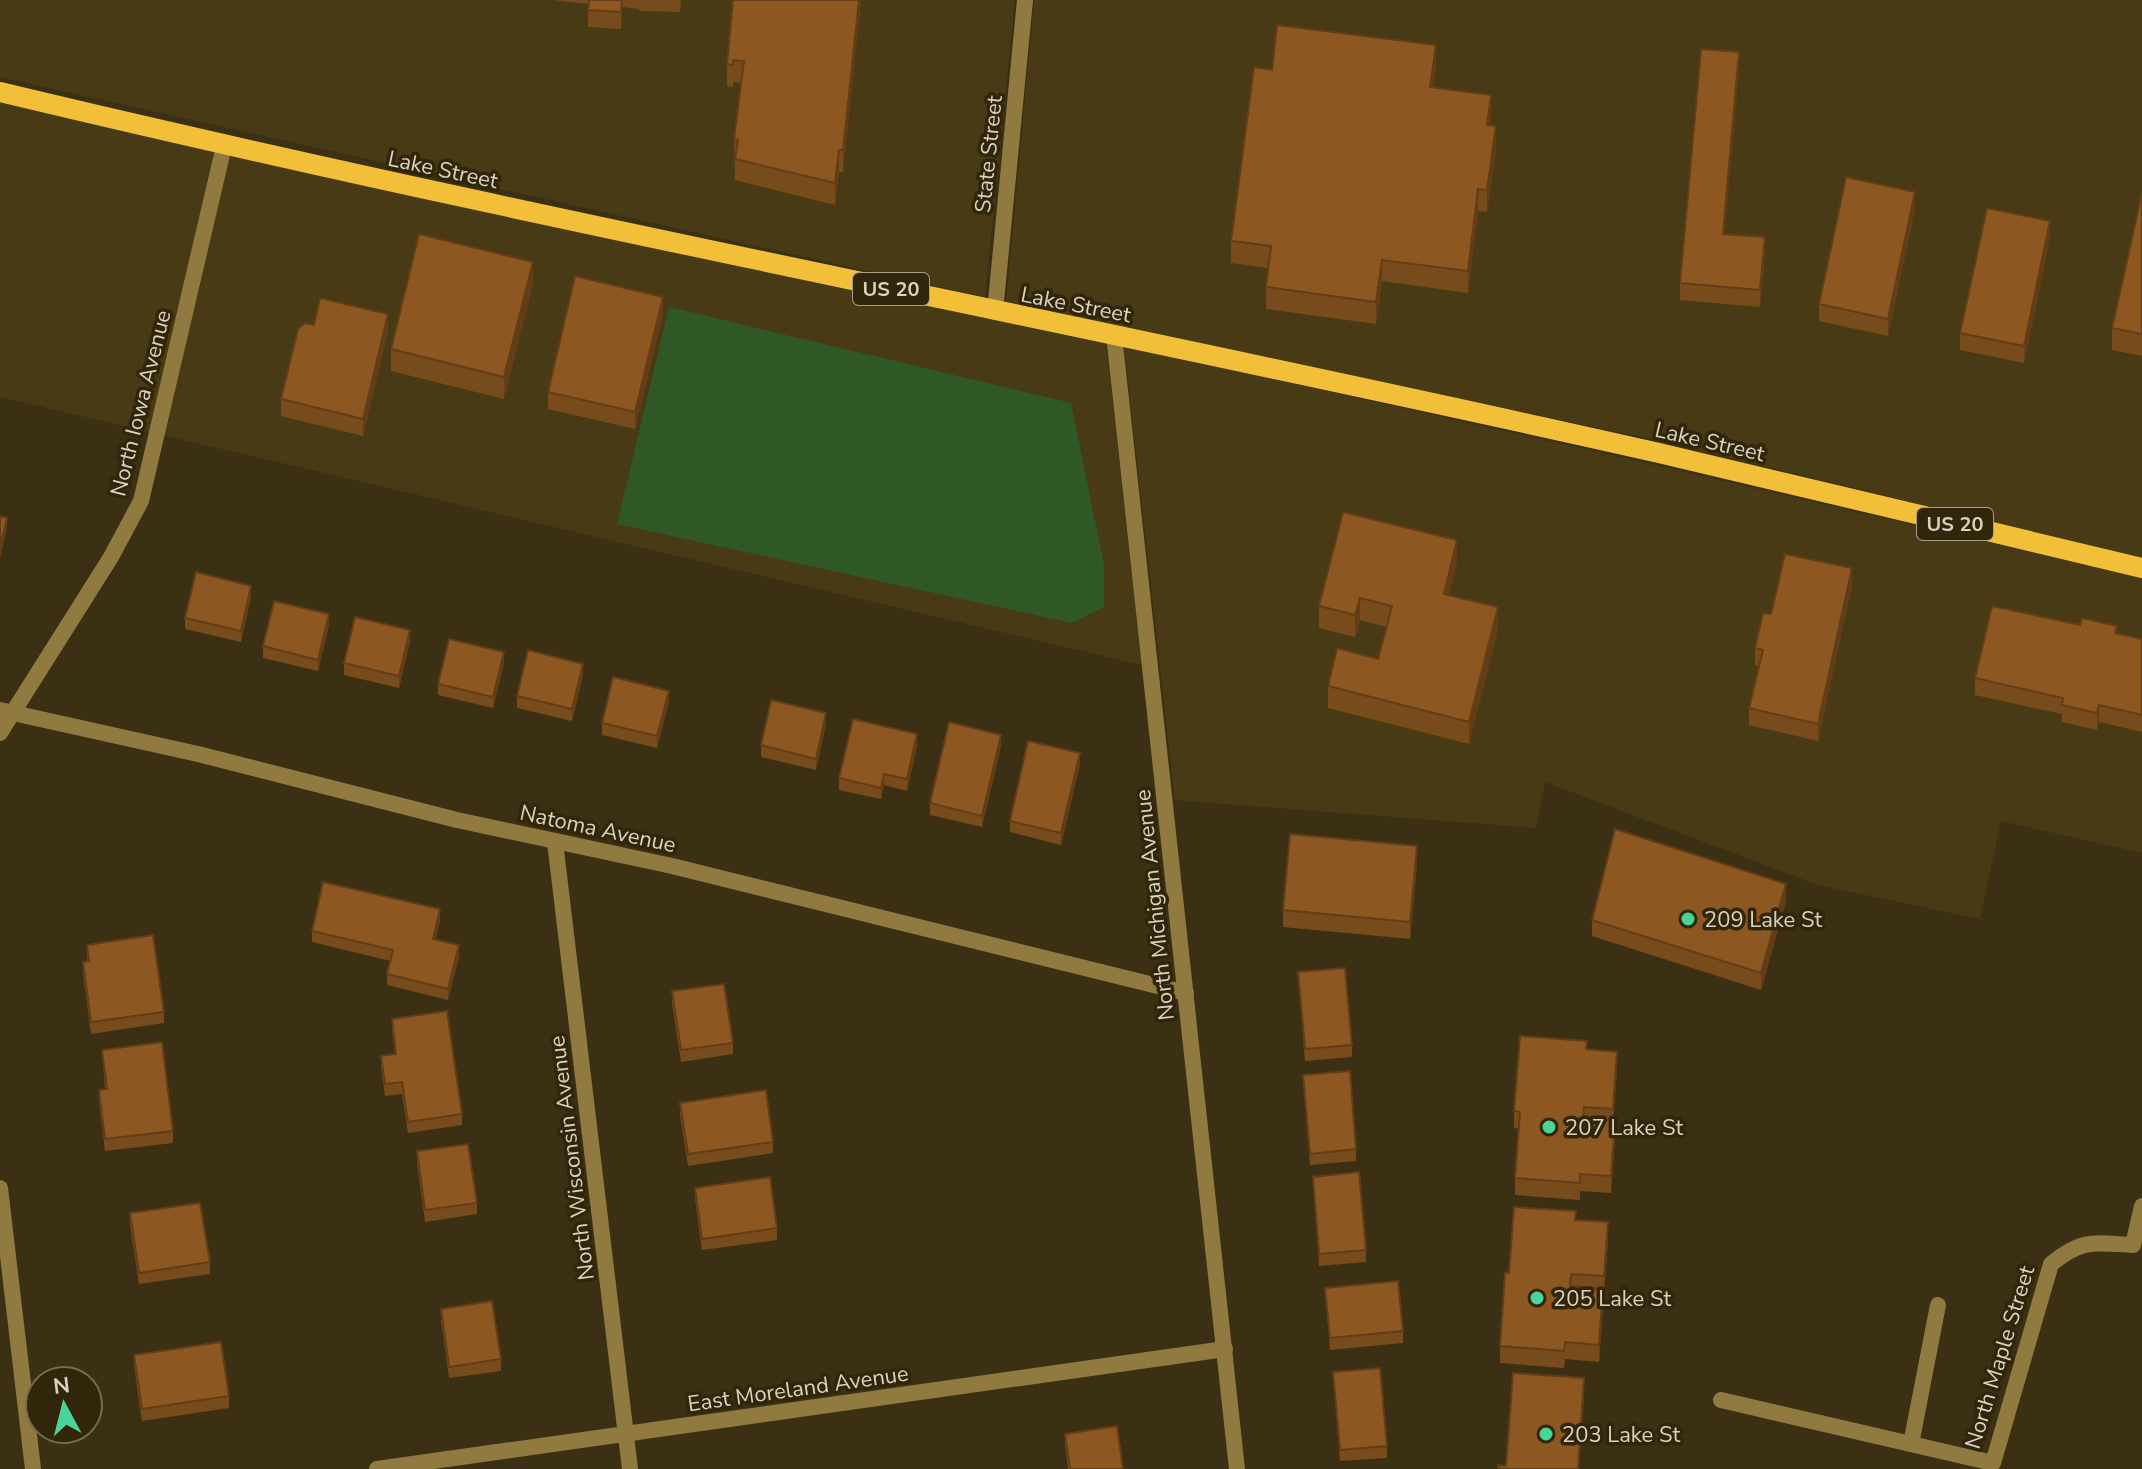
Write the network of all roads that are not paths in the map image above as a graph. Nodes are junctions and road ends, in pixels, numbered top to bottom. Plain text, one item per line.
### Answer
1 (1025, 0) edge
2 (0, 92) edge
3 (224, 146) junction
4 (995, 312) junction
5 (1114, 335) junction
6 (2142, 568) edge
7 (6, 711) edge
8 (0, 733) edge
9 (555, 842) junction
10 (1186, 993) junction
11 (0, 1188) edge
12 (2142, 1206) edge
13 (1938, 1305) dead end
14 (1225, 1349) junction
15 (1721, 1400) dead end
16 (626, 1435) junction
17 (1911, 1444) junction
18 (33, 1469) edge
19 (377, 1469) edge
20 (630, 1469) edge
21 (1237, 1469) edge

1 - 4 street, State Street
2 - 3 main road, Lake Street / US 20
3 - 4 main road, Lake Street / US 20
3 - 7 street, North Iowa Avenue
4 - 5 main road, Lake Street / US 20
5 - 6 main road, Lake Street / US 20
5 - 10 street, North Michigan Avenue
7 - 8 street, North Iowa Avenue
7 - 9 street, Natoma Avenue
9 - 10 street, Natoma Avenue
9 - 16 street, North Wisconsin Avenue
10 - 14 street, North Michigan Avenue
11 - 18 street
12 - 17 street, North Maple Street
13 - 17 street
14 - 16 street, East Moreland Avenue
14 - 21 street, North Michigan Avenue
15 - 17 street, North Maple Street
16 - 19 street, East Moreland Avenue
16 - 20 street, North Wisconsin Avenue

